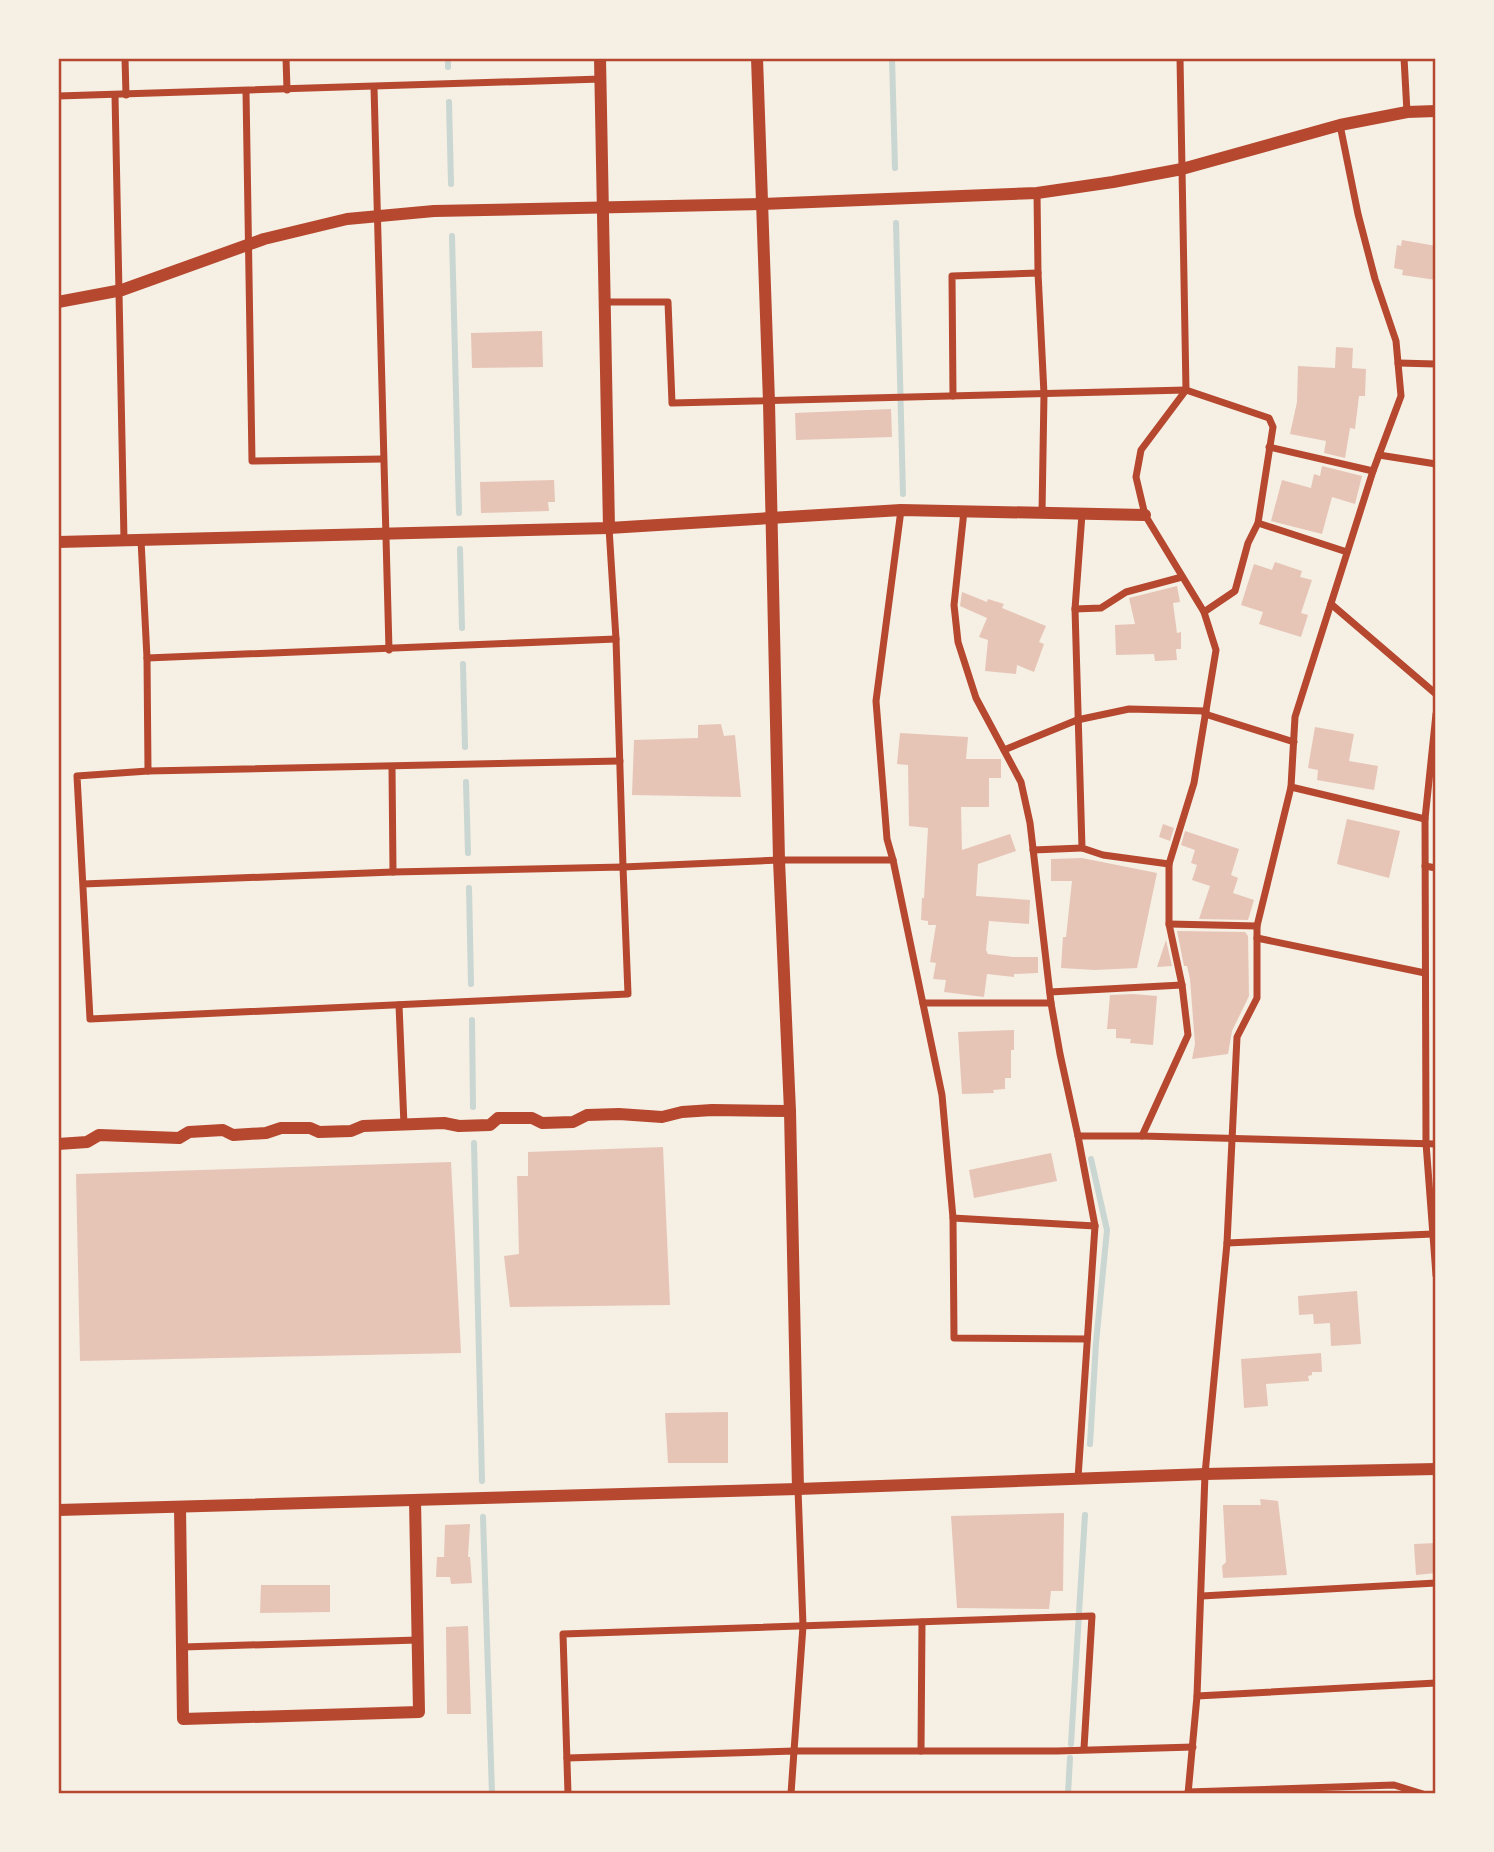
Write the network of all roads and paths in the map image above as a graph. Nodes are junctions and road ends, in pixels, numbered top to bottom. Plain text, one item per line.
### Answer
1 (125, 58) edge
2 (286, 58) edge
3 (600, 58) edge
4 (757, 58) edge
5 (1180, 58) edge
6 (1404, 58) edge
7 (601, 79) junction
8 (374, 87) junction
9 (287, 90) junction
10 (246, 91) junction
11 (115, 95) junction
12 (126, 95) junction
13 (58, 96) edge
14 (1436, 111) edge
15 (1407, 112) junction
16 (1340, 125) junction
17 (1182, 169) junction
18 (1037, 193) junction
19 (762, 204) junction
20 (603, 208) junction
21 (377, 216) junction
22 (249, 245) junction
23 (1038, 273) junction
24 (119, 291) junction
25 (58, 302) edge
26 (605, 302) junction
27 (1398, 363) junction
28 (1436, 364) edge
29 (1186, 390) junction
30 (1044, 394) junction
31 (953, 396) junction
32 (769, 401) junction
33 (1269, 447) junction
34 (1379, 455) junction
35 (383, 459) junction
36 (1436, 464) edge
37 (1373, 471) junction
38 (901, 510) junction
39 (964, 511) junction
40 (1042, 513) junction
41 (1082, 514) junction
42 (1144, 515) junction
43 (771, 518) junction
44 (1258, 523) junction
45 (609, 527) junction
46 (385, 533) junction
47 (124, 540) junction
48 (141, 540) junction
49 (58, 542) edge
50 (1347, 552) junction
51 (1182, 577) junction
52 (1331, 604) junction
53 (1075, 609) junction
54 (1203, 612) junction
55 (616, 639) junction
56 (388, 650) junction
57 (147, 658) junction
58 (1436, 694) edge
59 (1205, 713) junction
60 (1436, 714) edge
61 (1077, 720) junction
62 (1294, 742) junction
63 (1004, 750) junction
64 (620, 761) junction
65 (392, 767) junction
66 (148, 771) junction
67 (1291, 787) junction
68 (1425, 819) junction
69 (1082, 848) junction
70 (1033, 850) junction
71 (779, 860) junction
72 (893, 860) junction
73 (1169, 864) junction
74 (1425, 866) junction
75 (623, 867) junction
76 (1436, 868) edge
77 (393, 872) junction
78 (83, 884) junction
79 (1169, 924) junction
80 (1257, 926) junction
81 (1257, 938) junction
82 (1425, 973) junction
83 (1182, 985) junction
84 (1050, 992) junction
85 (923, 1003) junction
86 (1051, 1003) junction
87 (399, 1006) junction
88 (790, 1111) junction
89 (404, 1125) junction
90 (1078, 1136) junction
91 (1142, 1136) junction
92 (1233, 1139) junction
93 (1426, 1143) junction
94 (58, 1144) edge
95 (1436, 1144) edge
96 (953, 1218) junction
97 (1095, 1226) junction
98 (1433, 1234) junction
99 (1227, 1243) junction
100 (1436, 1275) edge
101 (1087, 1339) junction
102 (1436, 1469) edge
103 (1205, 1474) junction
104 (1078, 1478) junction
105 (798, 1489) junction
106 (415, 1500) junction
107 (180, 1507) junction
108 (58, 1510) edge
109 (1436, 1583) edge
110 (1202, 1596) junction
111 (922, 1622) junction
112 (803, 1626) junction
113 (418, 1640) junction
114 (183, 1647) junction
115 (1436, 1683) edge
116 (1197, 1696) junction
117 (1193, 1747) junction
118 (1084, 1748) junction
119 (794, 1751) junction
120 (920, 1751) junction
121 (567, 1758) junction
122 (1188, 1793) edge
123 (568, 1794) edge
124 (791, 1794) edge
125 (1423, 1794) edge

1 - 12 street
2 - 9 street
3 - 7 street
4 - 19 street
5 - 17 street
6 - 15 street
7 - 8 street
7 - 20 street
8 - 9 street
8 - 21 street
9 - 10 street
10 - 12 street
10 - 22 street
11 - 12 street
11 - 13 street
11 - 24 street
14 - 15 street
15 - 16 street
16 - 17 street
16 - 27 street
17 - 18 street
17 - 29 street
18 - 19 street
18 - 23 street
19 - 20 street
19 - 32 street
20 - 21 street
20 - 26 street
21 - 22 street
21 - 35 street
22 - 24 street
22 - 35 street
23 - 30 street
23 - 31 street
24 - 25 street
24 - 47 street
26 - 32 street
26 - 45 street
27 - 28 street
27 - 34 street
29 - 30 street
29 - 33 street
29 - 42 street
30 - 31 street
30 - 40 street
31 - 32 street
32 - 43 street
33 - 37 street
33 - 44 street
34 - 36 street
34 - 37 street
35 - 46 street
37 - 50 street
38 - 39 street
38 - 43 street
38 - 72 street
39 - 40 street
39 - 63 street
40 - 41 street
41 - 42 street
41 - 53 street
42 - 51 street
43 - 45 street
43 - 71 street
44 - 50 street
44 - 54 street
45 - 46 street
45 - 55 street
46 - 48 street
46 - 56 street
47 - 48 street
47 - 49 street
48 - 57 street
50 - 52 street
51 - 53 street
51 - 54 street
52 - 58 street
52 - 62 street
53 - 61 street
54 - 59 street
55 - 56 street
55 - 64 street
56 - 57 street
57 - 66 street
59 - 61 street
59 - 62 street
59 - 73 street
60 - 68 street
61 - 63 street
61 - 69 street
62 - 67 street
63 - 70 street
64 - 65 street
64 - 75 street
65 - 66 street
65 - 77 street
66 - 78 street
67 - 68 street
67 - 80 street
68 - 74 street
69 - 70 street
69 - 73 street
70 - 84 street
71 - 72 street
71 - 75 street
71 - 88 street
72 - 85 street
73 - 79 street
74 - 76 street
74 - 82 street
75 - 77 street
75 - 87 street
77 - 78 street
78 - 87 street
79 - 80 street
79 - 83 street
80 - 81 street
81 - 82 street
81 - 92 street
82 - 93 street
83 - 84 street
83 - 91 street
84 - 86 street
85 - 86 street
85 - 96 street
86 - 90 street
87 - 89 street
88 - 89 street
88 - 105 street
89 - 94 street
90 - 91 street
90 - 97 street
91 - 92 street
92 - 93 street
92 - 99 street
93 - 95 street
93 - 98 street
96 - 97 street
96 - 101 street
97 - 101 street
98 - 99 street
98 - 100 street
99 - 103 street
101 - 104 street
102 - 103 street
103 - 104 street
103 - 110 street
104 - 105 street
105 - 106 street
105 - 112 street
106 - 107 street
106 - 113 street
107 - 108 street
107 - 114 street
109 - 110 street
110 - 116 street
111 - 112 street
111 - 118 street
111 - 120 street
112 - 119 street
112 - 121 street
113 - 114 street
113 - 114 street
115 - 116 street
116 - 117 street
117 - 118 street
117 - 122 street
118 - 120 street
119 - 120 street
119 - 121 street
119 - 124 street
121 - 123 street
122 - 125 street

